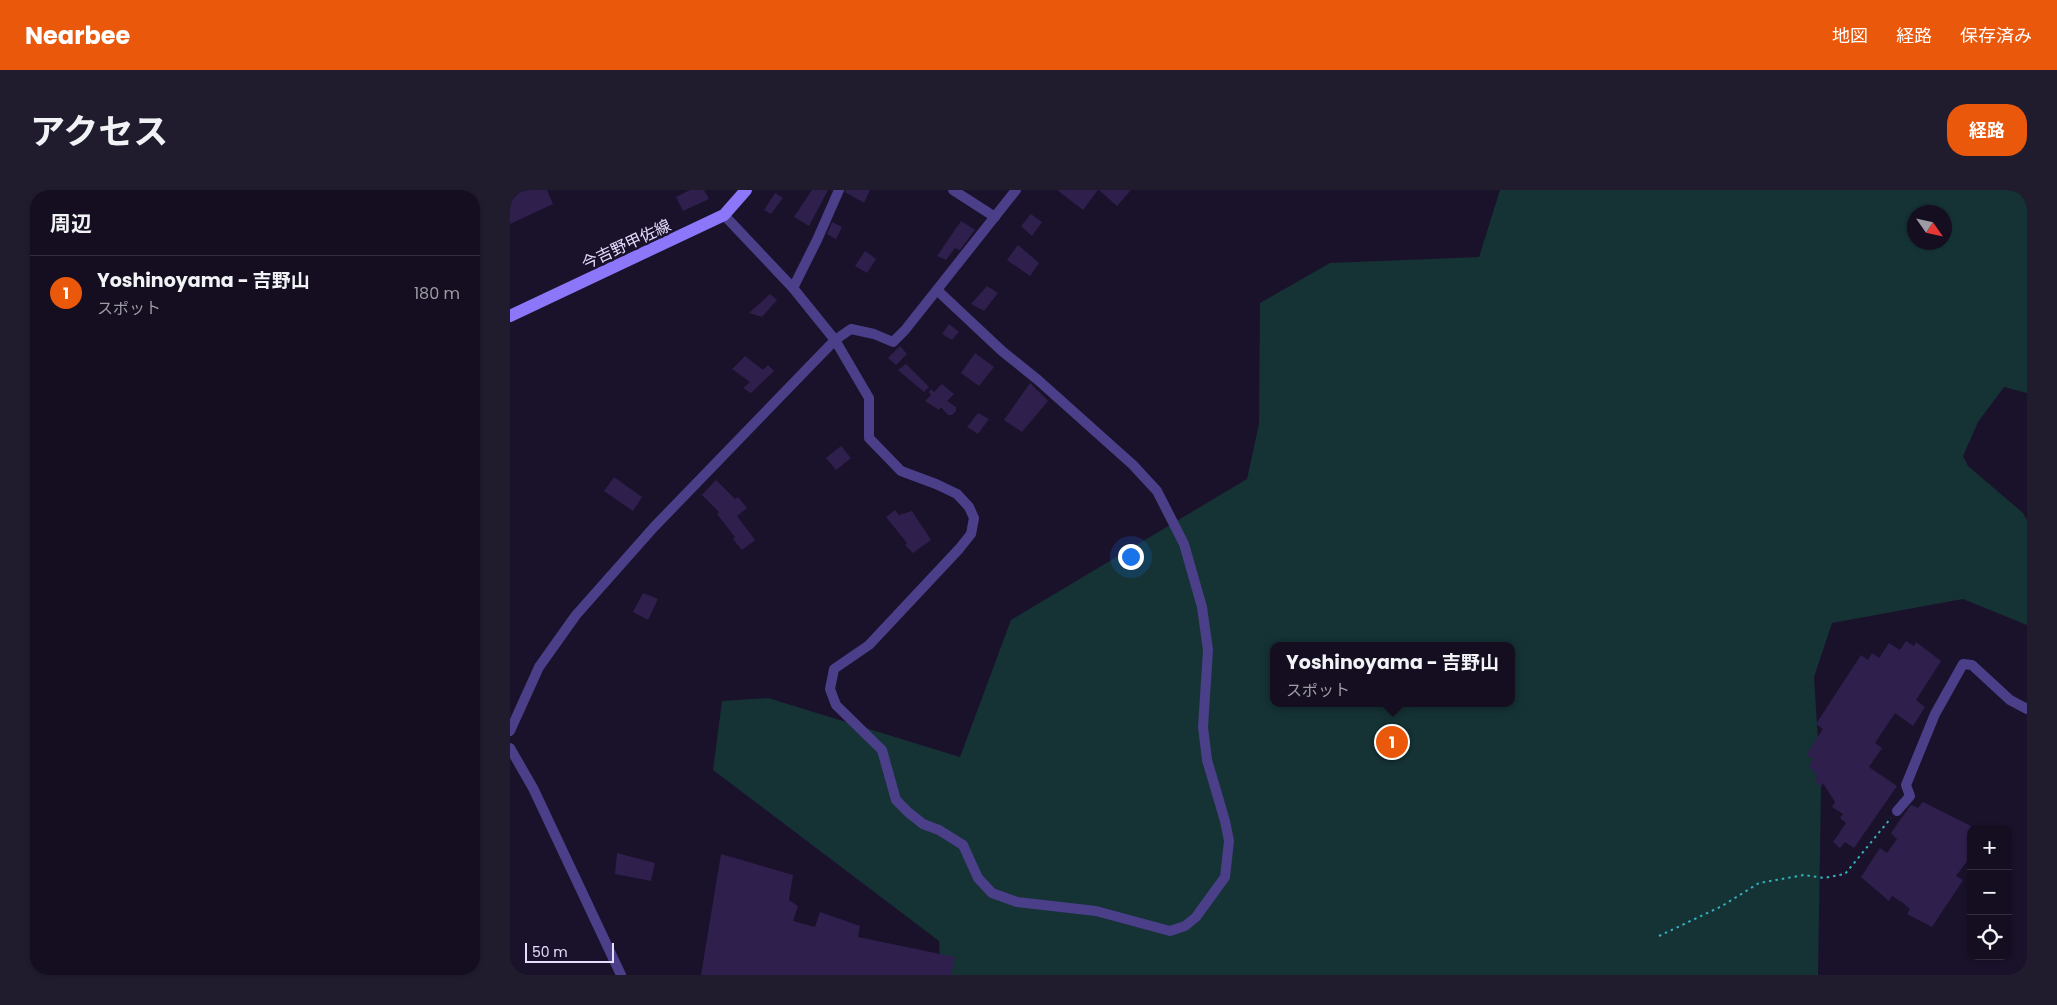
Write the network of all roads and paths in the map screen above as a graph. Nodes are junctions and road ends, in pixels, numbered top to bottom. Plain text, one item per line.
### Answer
1 (746, 190) edge
2 (838, 190) edge
3 (953, 190) edge
4 (1016, 190) edge
5 (724, 216) junction
6 (995, 217) junction
7 (793, 288) junction
8 (938, 291) junction
9 (510, 316) edge
10 (835, 340) junction
11 (2027, 709) edge
12 (510, 731) edge
13 (510, 748) edge
14 (1897, 811) joint
15 (1659, 936) dead end
16 (621, 975) edge

1 - 5 main road, 今吉野甲佐線
2 - 7 street
3 - 6 street
4 - 6 street
5 - 7 street
5 - 9 main road, 今吉野甲佐線
6 - 8 street
7 - 10 street
8 - 10 street
8 - 10 street
10 - 12 street
11 - 14 street
13 - 16 street
14 - 15 path

